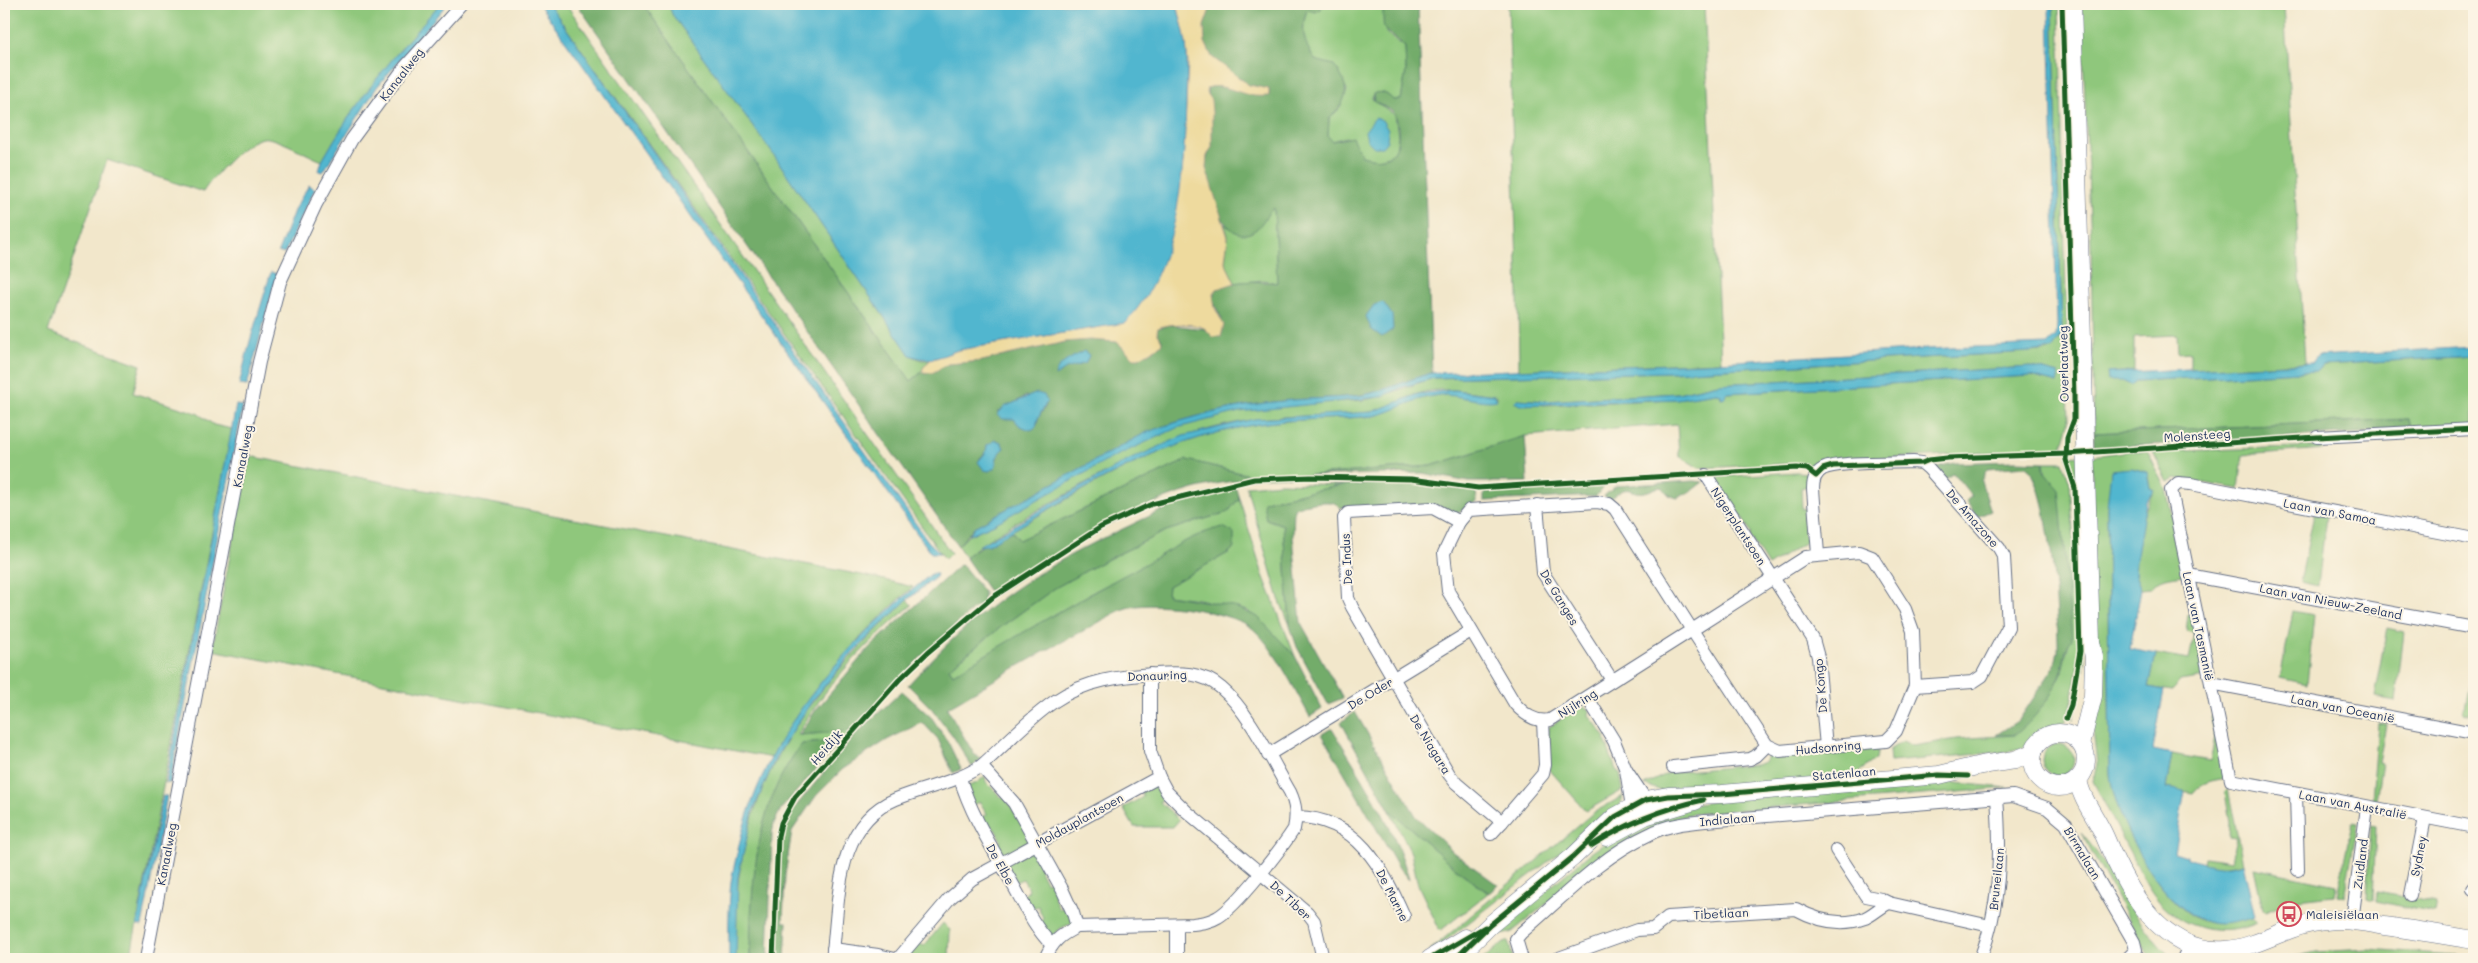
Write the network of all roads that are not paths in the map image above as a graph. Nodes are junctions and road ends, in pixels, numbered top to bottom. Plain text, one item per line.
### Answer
1 (462, 4) edge
2 (2072, 4) edge
3 (2474, 429) edge
4 (2317, 437) dead end
5 (1706, 475) dead end
6 (2185, 483) joint
7 (1537, 505) junction
8 (1459, 522) junction
9 (2474, 539) edge
10 (1818, 554) junction
11 (2188, 575) junction
12 (1773, 578) junction
13 (2474, 628) edge
14 (1692, 630) junction
15 (1472, 631) junction
16 (2091, 642) junction
17 (1150, 674) junction
18 (1394, 678) junction
19 (1612, 680) junction
20 (2211, 683) junction
21 (1915, 686) junction
22 (1587, 697) junction
23 (1543, 721) junction
24 (2066, 734) junction
25 (2474, 734) edge
26 (2081, 744) junction
27 (1767, 745) junction
28 (1826, 748) junction
29 (2033, 753) junction
30 (1268, 754) junction
31 (981, 766) junction
32 (1673, 767) dead end
33 (2036, 774) junction
34 (1939, 775) junction
35 (1159, 777) junction
36 (960, 778) junction
37 (2231, 780) joint
38 (2071, 783) junction
39 (2296, 793) junction
40 (1997, 797) junction
41 (2367, 807) junction
42 (1641, 808) junction
43 (1297, 817) junction
44 (2425, 818) junction
45 (1502, 822) junction
46 (2474, 827) edge
47 (1491, 834) dead end
48 (1037, 843) junction
49 (1836, 850) dead end
50 (1001, 863) junction
51 (2298, 870) dead end
52 (1260, 872) junction
53 (2410, 895) dead end
54 (1889, 903) junction
55 (1404, 916) dead end
56 (2352, 921) junction
57 (1177, 925) junction
58 (1490, 925) junction
59 (1990, 926) junction
60 (1077, 927) junction
61 (2474, 940) edge
62 (1051, 944) junction
63 (2186, 952) edge
64 (833, 954) edge
65 (146, 959) edge
66 (897, 959) edge
67 (1045, 959) edge
68 (1177, 959) edge
69 (1323, 959) edge
70 (1430, 959) edge
71 (1454, 959) edge
72 (1522, 959) edge
73 (1556, 959) edge
74 (1980, 959) edge
75 (2127, 959) edge

1 - 65 street, Kanaalweg
2 - 16 main road, Overlaatweg
3 - 4 street
5 - 12 street, Nigerplantsoen
6 - 9 street, Laan van Samoa
6 - 11 street, Laan van Tasmanië
7 - 8 street
7 - 14 street
7 - 19 street, De Ganges
8 - 15 street, Nijlring
8 - 18 street, De Indus
10 - 12 street, Hudsonring
10 - 21 street, Hudsonring
10 - 21 street, De Amazone
11 - 13 street, Laan van Nieuw-Zeeland
11 - 20 street, Laan van Tasmanië
12 - 14 street, Hudsonring
12 - 28 street, De Kongo
14 - 19 street, Nijlring
14 - 27 street
15 - 18 street, De Oder
15 - 23 street, Nijlring
16 - 24 main road, Overlaatweg
16 - 26 main road, Overlaatweg
17 - 30 street, Donauring
17 - 31 street, Donauring
17 - 35 street
18 - 30 street, De Oder
18 - 45 street, De Niagara
19 - 22 street, Nijlring
20 - 25 street, Laan van Oceanië
20 - 37 street, Laan van Tasmanië
21 - 28 street, Hudsonring
22 - 23 street, Nijlring
22 - 42 street
23 - 45 street
24 - 26 main road
24 - 29 main road
26 - 38 main road
27 - 28 street, Hudsonring
27 - 32 street
29 - 33 main road
29 - 34 main road, Statenlaan
30 - 43 street, Donauring
31 - 36 street, Donauring
31 - 48 street
33 - 34 main road, Statenlaan
33 - 38 main road
34 - 42 main road, Statenlaan
35 - 48 street, Moldauplantsoen
35 - 52 street
36 - 50 street, De Elbe
36 - 64 street, Donauring
37 - 39 street, Laan van Australië
38 - 63 main road
39 - 41 street, Laan van Australië
39 - 51 street
40 - 59 street, Bruneilaan
40 - 72 street, Indialaan
40 - 75 street, Birmalaan
41 - 44 street, Laan van Australië
41 - 56 street, Zuidland
42 - 58 main road, Statenlaan
43 - 52 street
43 - 55 street, De Marne
44 - 46 street, Laan van Australië
44 - 53 street, Sydney
45 - 47 street
48 - 50 street, Moldauplantsoen
48 - 60 street
49 - 54 street
50 - 62 street, De Elbe
50 - 66 street, Moldauplantsoen
52 - 57 street
52 - 69 street, De Tiber
54 - 59 street
54 - 73 street, Tibetlaan
56 - 61 main road
56 - 63 main road
57 - 60 street
57 - 68 street
58 - 70 main road, Statenlaan
58 - 71 main road, Statenlaan
59 - 74 street, Bruneilaan
60 - 62 street
62 - 67 street
64 - 66 street

